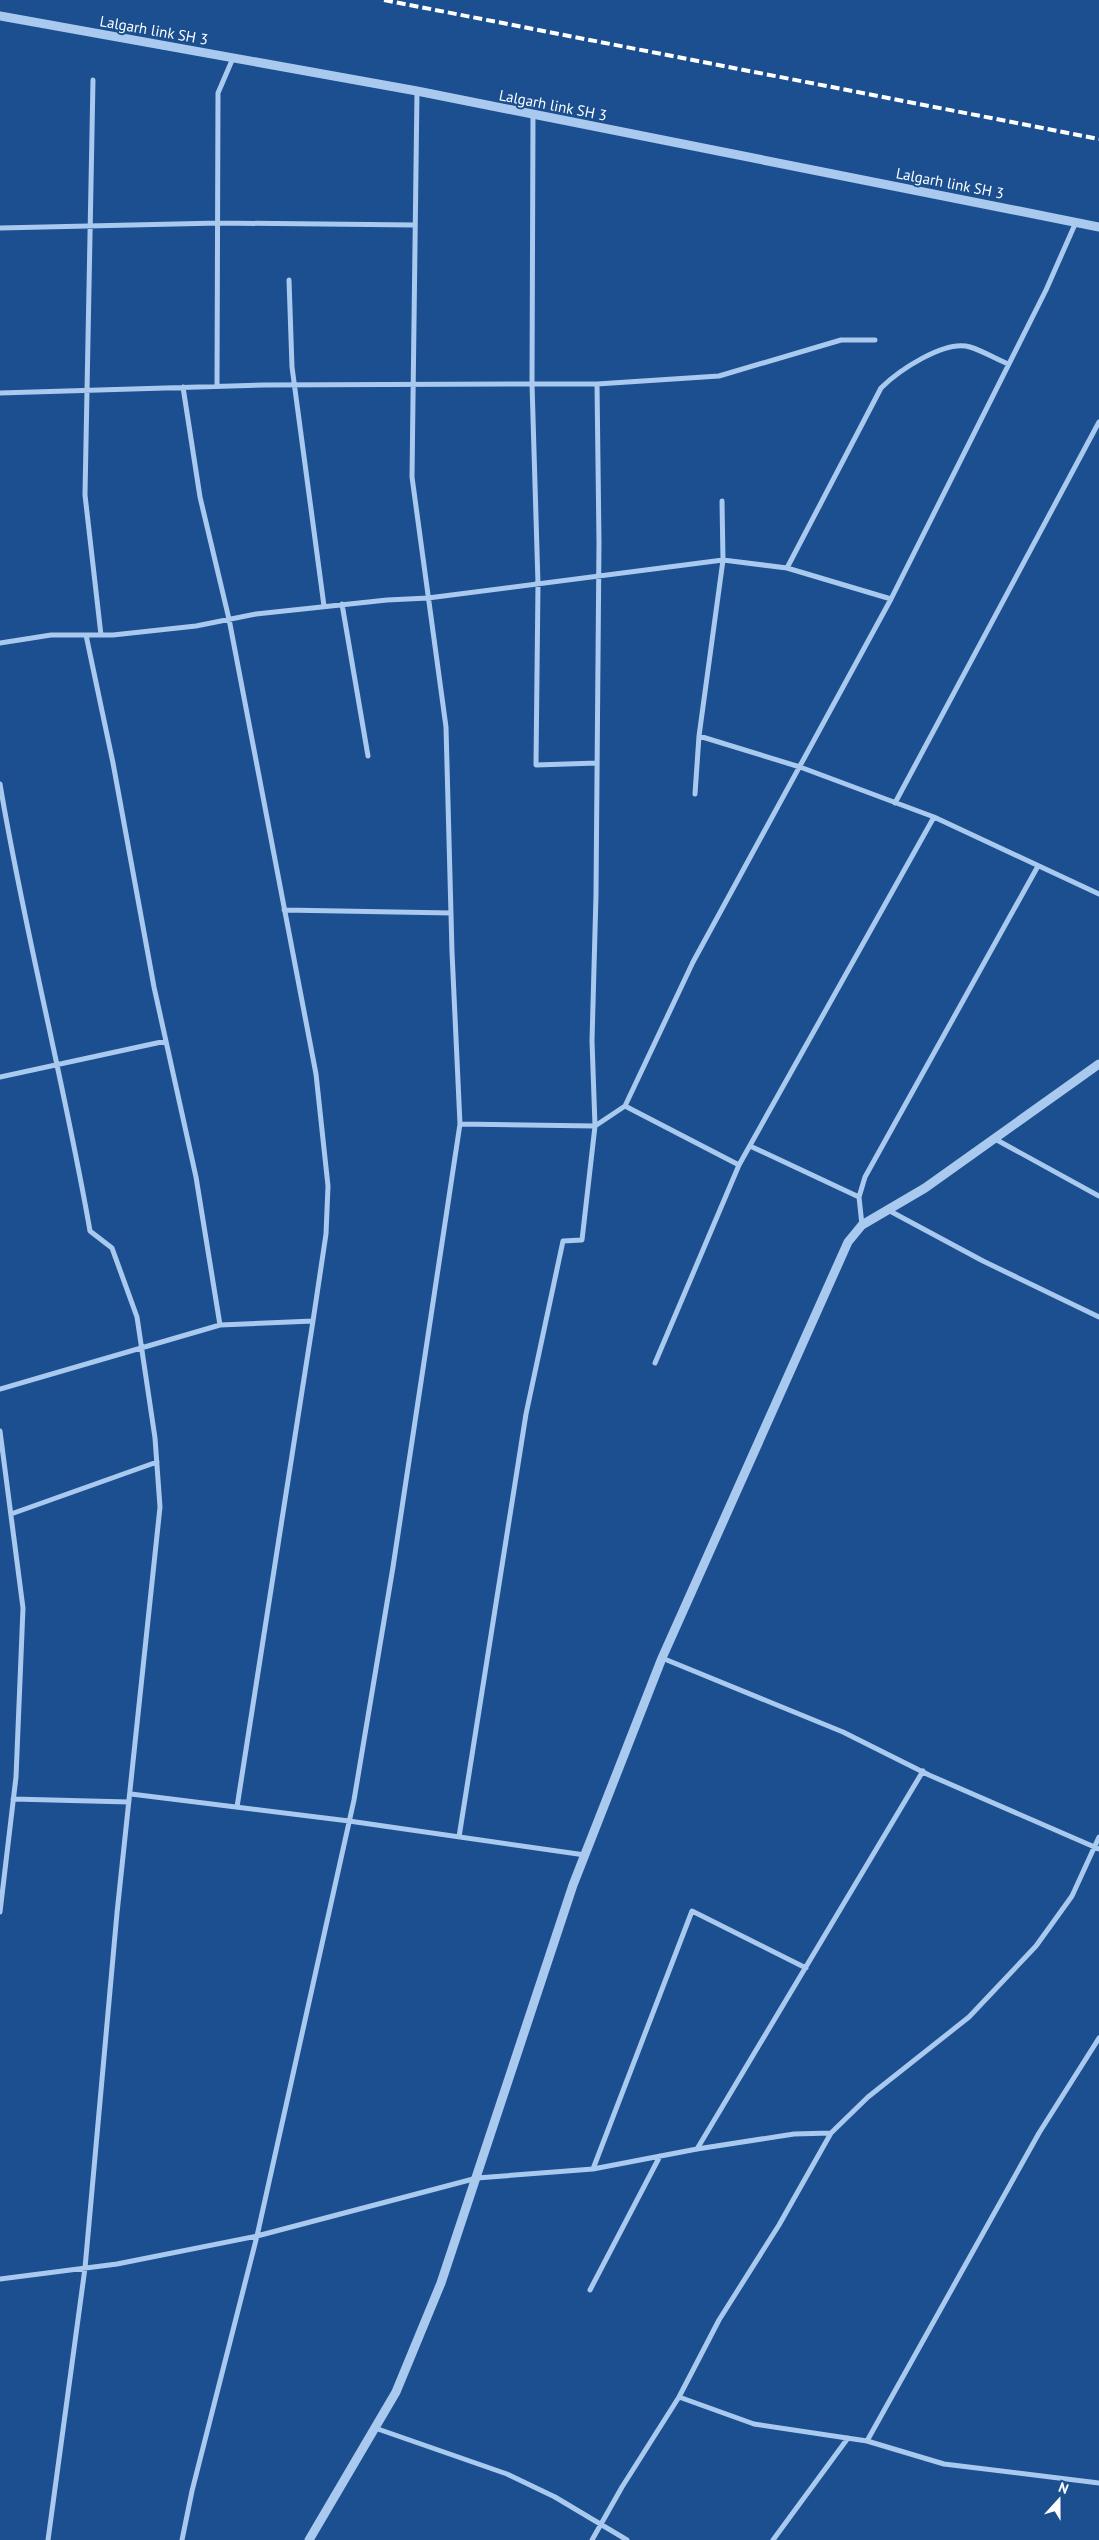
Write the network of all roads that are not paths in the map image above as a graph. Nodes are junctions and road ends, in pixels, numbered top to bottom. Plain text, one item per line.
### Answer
1 (0, 16) edge
2 (233, 58) junction
3 (93, 80) dead end
4 (417, 92) junction
5 (533, 115) junction
6 (1076, 222) junction
7 (219, 223) junction
8 (414, 225) junction
9 (90, 227) junction
10 (1099, 227) edge
11 (0, 228) edge
12 (289, 280) dead end
13 (875, 340) dead end
14 (1008, 364) junction
15 (294, 384) junction
16 (412, 384) junction
17 (532, 384) junction
18 (597, 384) junction
19 (217, 386) junction
20 (183, 388) junction
21 (86, 390) junction
22 (0, 393) edge
23 (1099, 422) edge
24 (722, 501) dead end
25 (723, 560) junction
26 (787, 568) junction
27 (599, 575) junction
28 (538, 584) junction
29 (428, 598) junction
30 (891, 599) junction
31 (342, 604) junction
32 (324, 606) junction
33 (229, 619) junction
34 (86, 635) junction
35 (101, 635) junction
36 (0, 643) edge
37 (699, 736) junction
38 (368, 756) dead end
39 (597, 763) junction
40 (800, 767) junction
41 (0, 784) edge
42 (695, 794) dead end
43 (895, 803) junction
44 (934, 817) junction
45 (1038, 866) junction
46 (1099, 894) edge
47 (284, 910) junction
48 (451, 913) junction
49 (166, 1041) junction
50 (1099, 1064) edge
51 (58, 1066) junction
52 (0, 1077) edge
53 (625, 1106) junction
54 (460, 1124) junction
55 (596, 1126) junction
56 (995, 1138) junction
57 (750, 1146) junction
58 (740, 1164) junction
59 (1099, 1196) edge
60 (859, 1197) junction
61 (888, 1210) junction
62 (862, 1225) junction
63 (1099, 1317) edge
64 (313, 1321) junction
65 (220, 1325) junction
66 (142, 1348) junction
67 (655, 1363) dead end
68 (0, 1389) edge
69 (0, 1432) edge
70 (157, 1462) junction
71 (2, 1465) edge
72 (11, 1514) junction
73 (662, 1658) junction
74 (923, 1772) junction
75 (130, 1794) junction
76 (13, 1799) junction
77 (129, 1802) junction
78 (238, 1807) junction
79 (349, 1821) junction
80 (459, 1837) junction
81 (1099, 1837) edge
82 (1097, 1848) edge
83 (585, 1855) junction
84 (0, 1912) edge
85 (806, 1968) junction
86 (1099, 2038) edge
87 (832, 2133) junction
88 (697, 2149) junction
89 (660, 2156) junction
90 (593, 2169) junction
91 (477, 2178) junction
92 (257, 2236) junction
93 (85, 2268) junction
94 (0, 2279) edge
95 (590, 2290) dead end
96 (680, 2397) junction
97 (375, 2428) junction
98 (848, 2438) junction
99 (867, 2441) junction
100 (1099, 2483) edge
101 (601, 2523) junction
102 (48, 2540) edge
103 (182, 2540) edge
104 (309, 2540) edge
105 (592, 2540) edge
106 (627, 2540) edge
107 (774, 2540) edge

1 - 2 street, Lalgarh link SH 3
2 - 4 street, Lalgarh link SH 3
2 - 7 street
3 - 9 street
4 - 5 street, Lalgarh link SH 3
4 - 8 street
5 - 6 street, Lalgarh link SH 3
5 - 17 street
6 - 10 street, Lalgarh link SH 3
6 - 14 street
7 - 8 street
7 - 9 street
7 - 19 street
8 - 16 street
9 - 11 street
9 - 21 street
12 - 15 street
13 - 18 street
14 - 26 street
14 - 30 street
15 - 16 street
15 - 19 street
15 - 32 street
16 - 17 street
16 - 29 street
17 - 18 street
17 - 28 street
18 - 27 street
19 - 20 street
20 - 21 street
20 - 33 street
21 - 22 street
21 - 35 street
23 - 43 street
24 - 25 street
25 - 26 street
25 - 27 street
25 - 37 street
26 - 30 street
27 - 28 street
27 - 39 street
28 - 29 street
28 - 39 street
29 - 31 street
29 - 48 street
30 - 40 street
31 - 32 street
31 - 38 street
32 - 33 street
33 - 35 street
33 - 47 street
34 - 35 street
34 - 36 street
34 - 49 street
37 - 40 street
37 - 42 street
39 - 55 street
40 - 43 street
40 - 53 street
41 - 51 street
43 - 44 street
44 - 45 street
44 - 57 street
45 - 46 street
45 - 60 street
47 - 48 street
47 - 64 street
48 - 54 street
49 - 51 street
49 - 65 street
50 - 56 street
51 - 52 street
51 - 66 street
53 - 55 street
53 - 58 street
54 - 55 street
54 - 79 street
55 - 80 street
56 - 59 street
56 - 61 street
57 - 58 street
57 - 60 street
58 - 67 street
60 - 62 street
61 - 62 street
61 - 63 street
62 - 73 street
64 - 65 street
64 - 78 street
65 - 66 street
66 - 68 street
66 - 70 street
69 - 71 street
70 - 72 street
70 - 75 street
71 - 72 street
72 - 76 street
73 - 74 street
73 - 83 street
74 - 82 street
74 - 85 street
75 - 77 street
75 - 78 street
76 - 77 street
76 - 84 street
77 - 93 street
78 - 79 street
79 - 80 street
79 - 92 street
80 - 83 street
81 - 82 street
82 - 87 street
83 - 91 street
85 - 88 street
85 - 90 street
86 - 99 street
87 - 88 street
87 - 96 street
88 - 89 street
89 - 90 street
89 - 95 street
90 - 91 street
91 - 92 street
91 - 97 street
92 - 93 street
92 - 103 street
93 - 94 street
93 - 102 street
96 - 98 street
96 - 101 street
97 - 101 street
97 - 104 street
98 - 99 street
98 - 107 street
99 - 100 street
101 - 105 street
101 - 106 street

